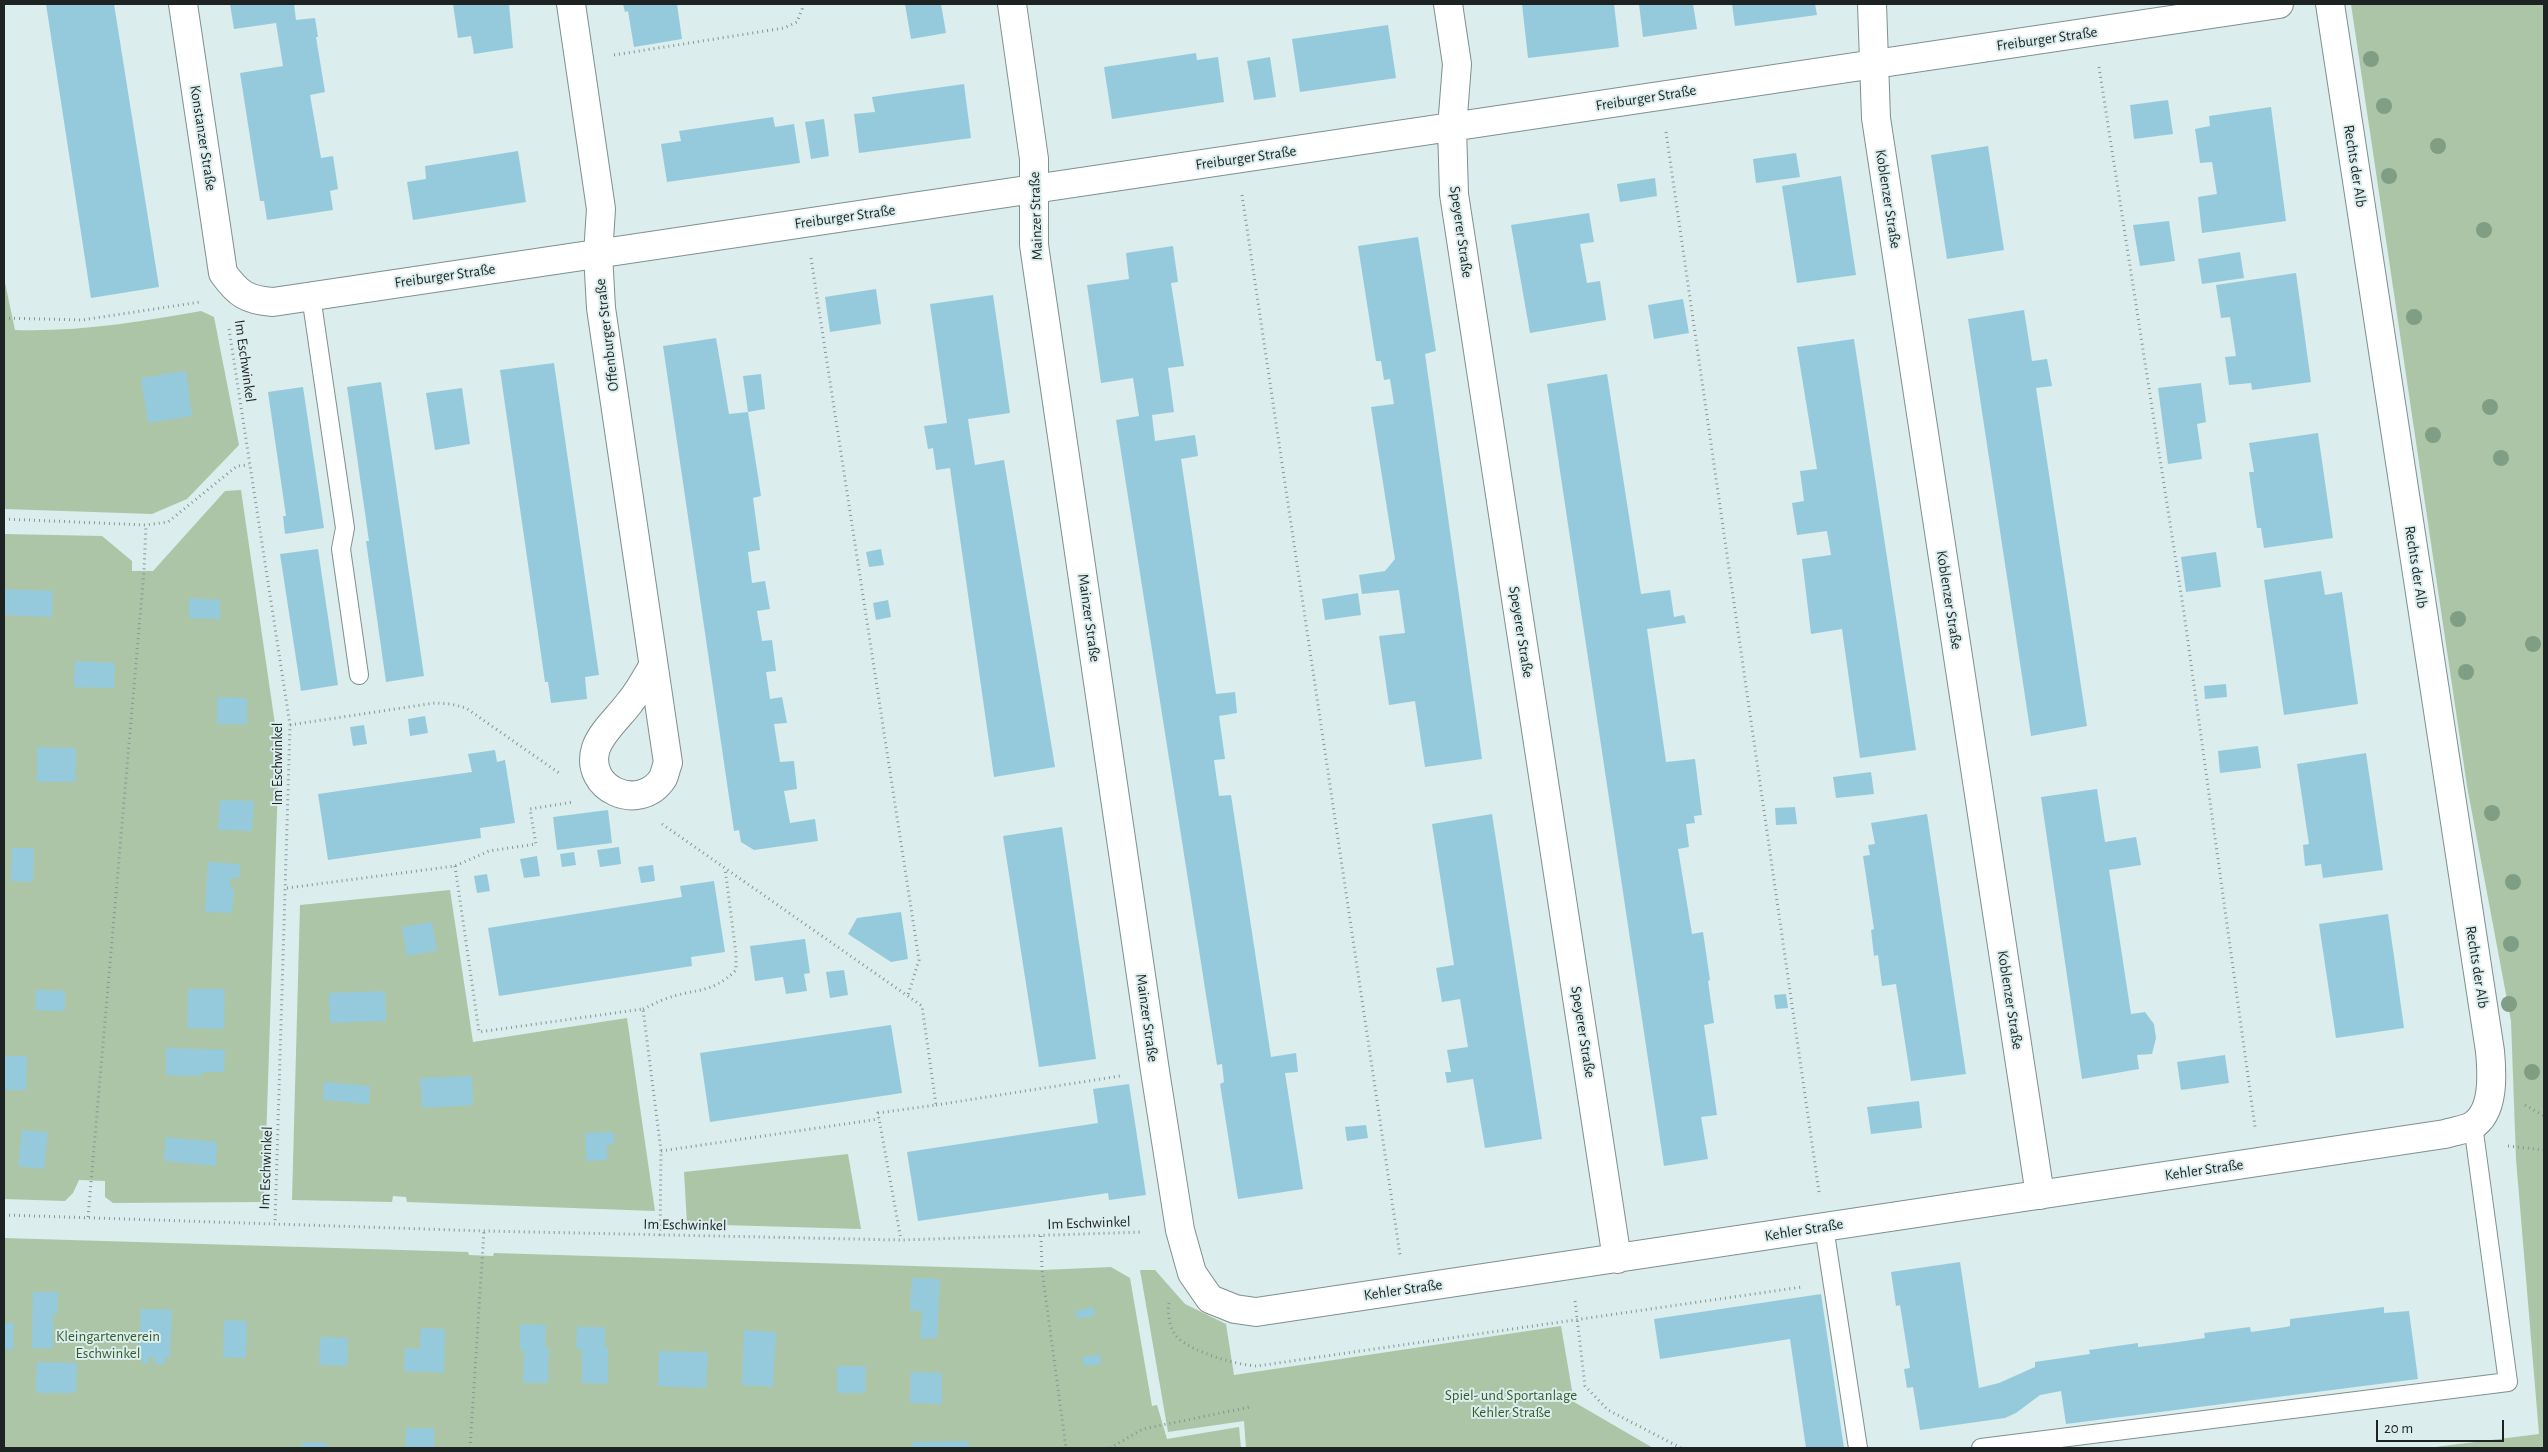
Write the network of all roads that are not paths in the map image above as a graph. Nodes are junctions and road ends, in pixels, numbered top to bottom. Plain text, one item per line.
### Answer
1 (183, 4) edge
2 (571, 4) edge
3 (1012, 4) edge
4 (1448, 4) edge
5 (1872, 4) edge
6 (2279, 4) edge
7 (2330, 4) edge
8 (1874, 64) junction
9 (1452, 128) junction
10 (1033, 189) junction
11 (598, 254) junction
12 (223, 273) joint
13 (311, 296) junction
14 (653, 666) junction
15 (359, 675) dead end
16 (2473, 1125) junction
17 (2040, 1195) junction
18 (1824, 1227) junction
19 (1180, 1230) joint
20 (1617, 1259) junction
21 (1858, 1448) edge
22 (1981, 1448) edge

1 - 12 street, Konstanzer Straße
2 - 11 street, Offenburger Straße
3 - 10 street, Mainzer Straße
4 - 9 street, Speyerer Straße
5 - 8 street, Koblenzer Straße
6 - 8 street, Freiburger Straße
7 - 16 street, Rechts der Alb
8 - 9 street, Freiburger Straße
8 - 17 street, Koblenzer Straße
9 - 10 street, Freiburger Straße
9 - 20 street, Speyerer Straße
10 - 11 street, Freiburger Straße
10 - 19 street, Mainzer Straße
11 - 13 street, Freiburger Straße
11 - 14 street, Offenburger Straße
12 - 13 street, Freiburger Straße
13 - 15 lane
14 - 14 street, Offenburger Straße
16 - 17 street, Kehler Straße
16 - 22 lane
17 - 18 street, Kehler Straße
18 - 20 street, Kehler Straße
18 - 21 lane
19 - 20 street, Kehler Straße

